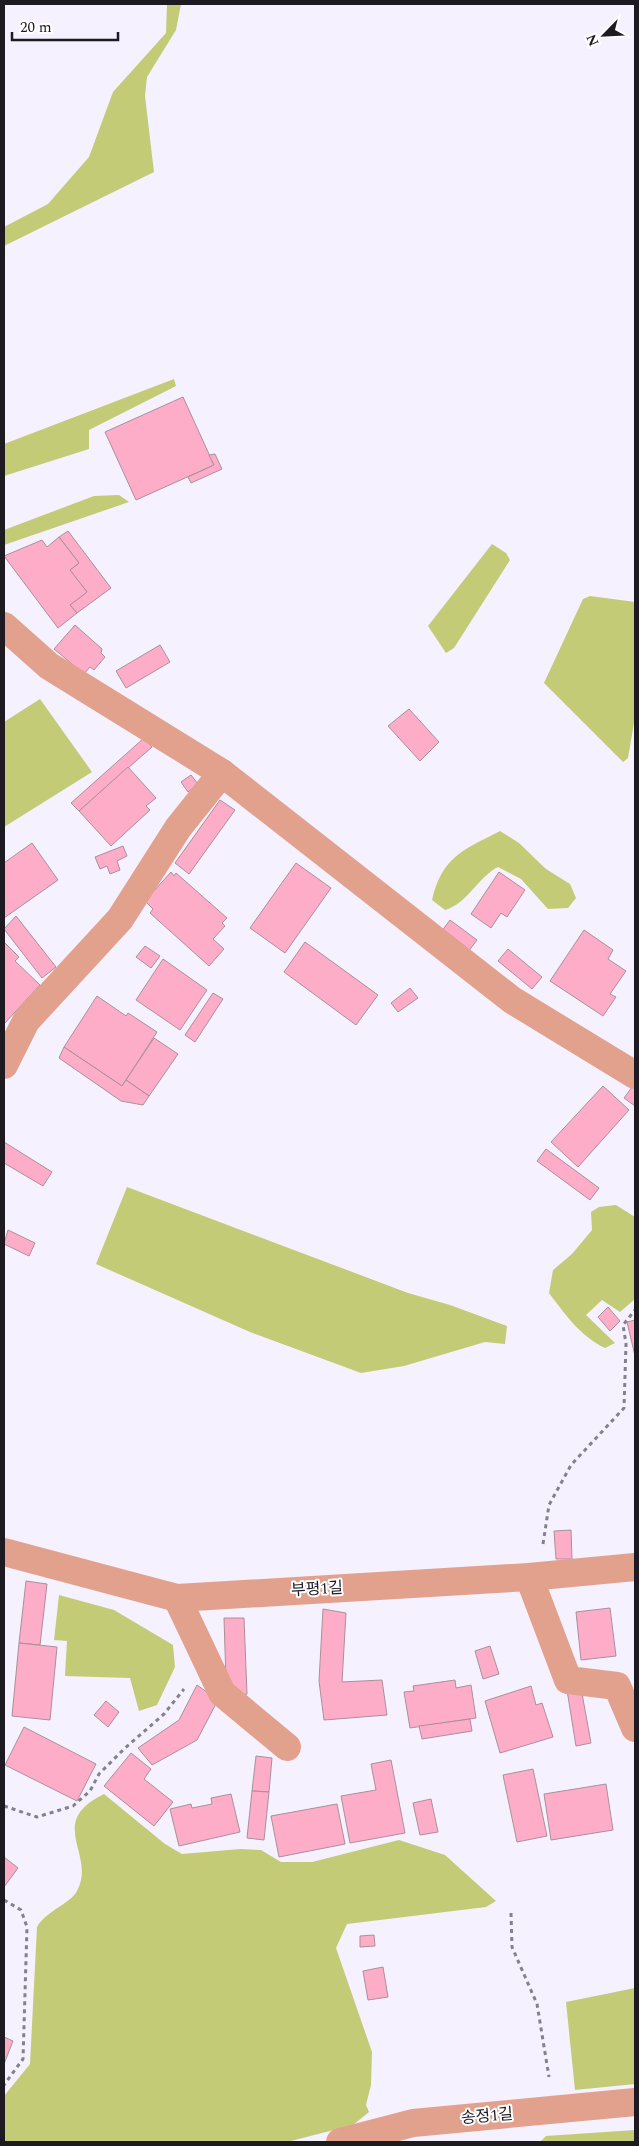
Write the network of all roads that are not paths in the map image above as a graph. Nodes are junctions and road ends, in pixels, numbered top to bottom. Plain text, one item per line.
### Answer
1 (4, 626) edge
2 (222, 773) junction
3 (4, 1065) edge
4 (635, 1075) edge
5 (4, 1552) edge
6 (635, 1568) edge
7 (533, 1577) junction
8 (177, 1598) junction
9 (635, 1728) edge
10 (287, 1747) dead end
11 (635, 2102) edge
12 (340, 2142) edge

1 - 2 street
2 - 3 street
2 - 4 street
5 - 8 street, 부평1길
6 - 7 street, 부평1길
7 - 8 street, 부평1길
7 - 9 street
8 - 10 street
11 - 12 street, 송정1길

